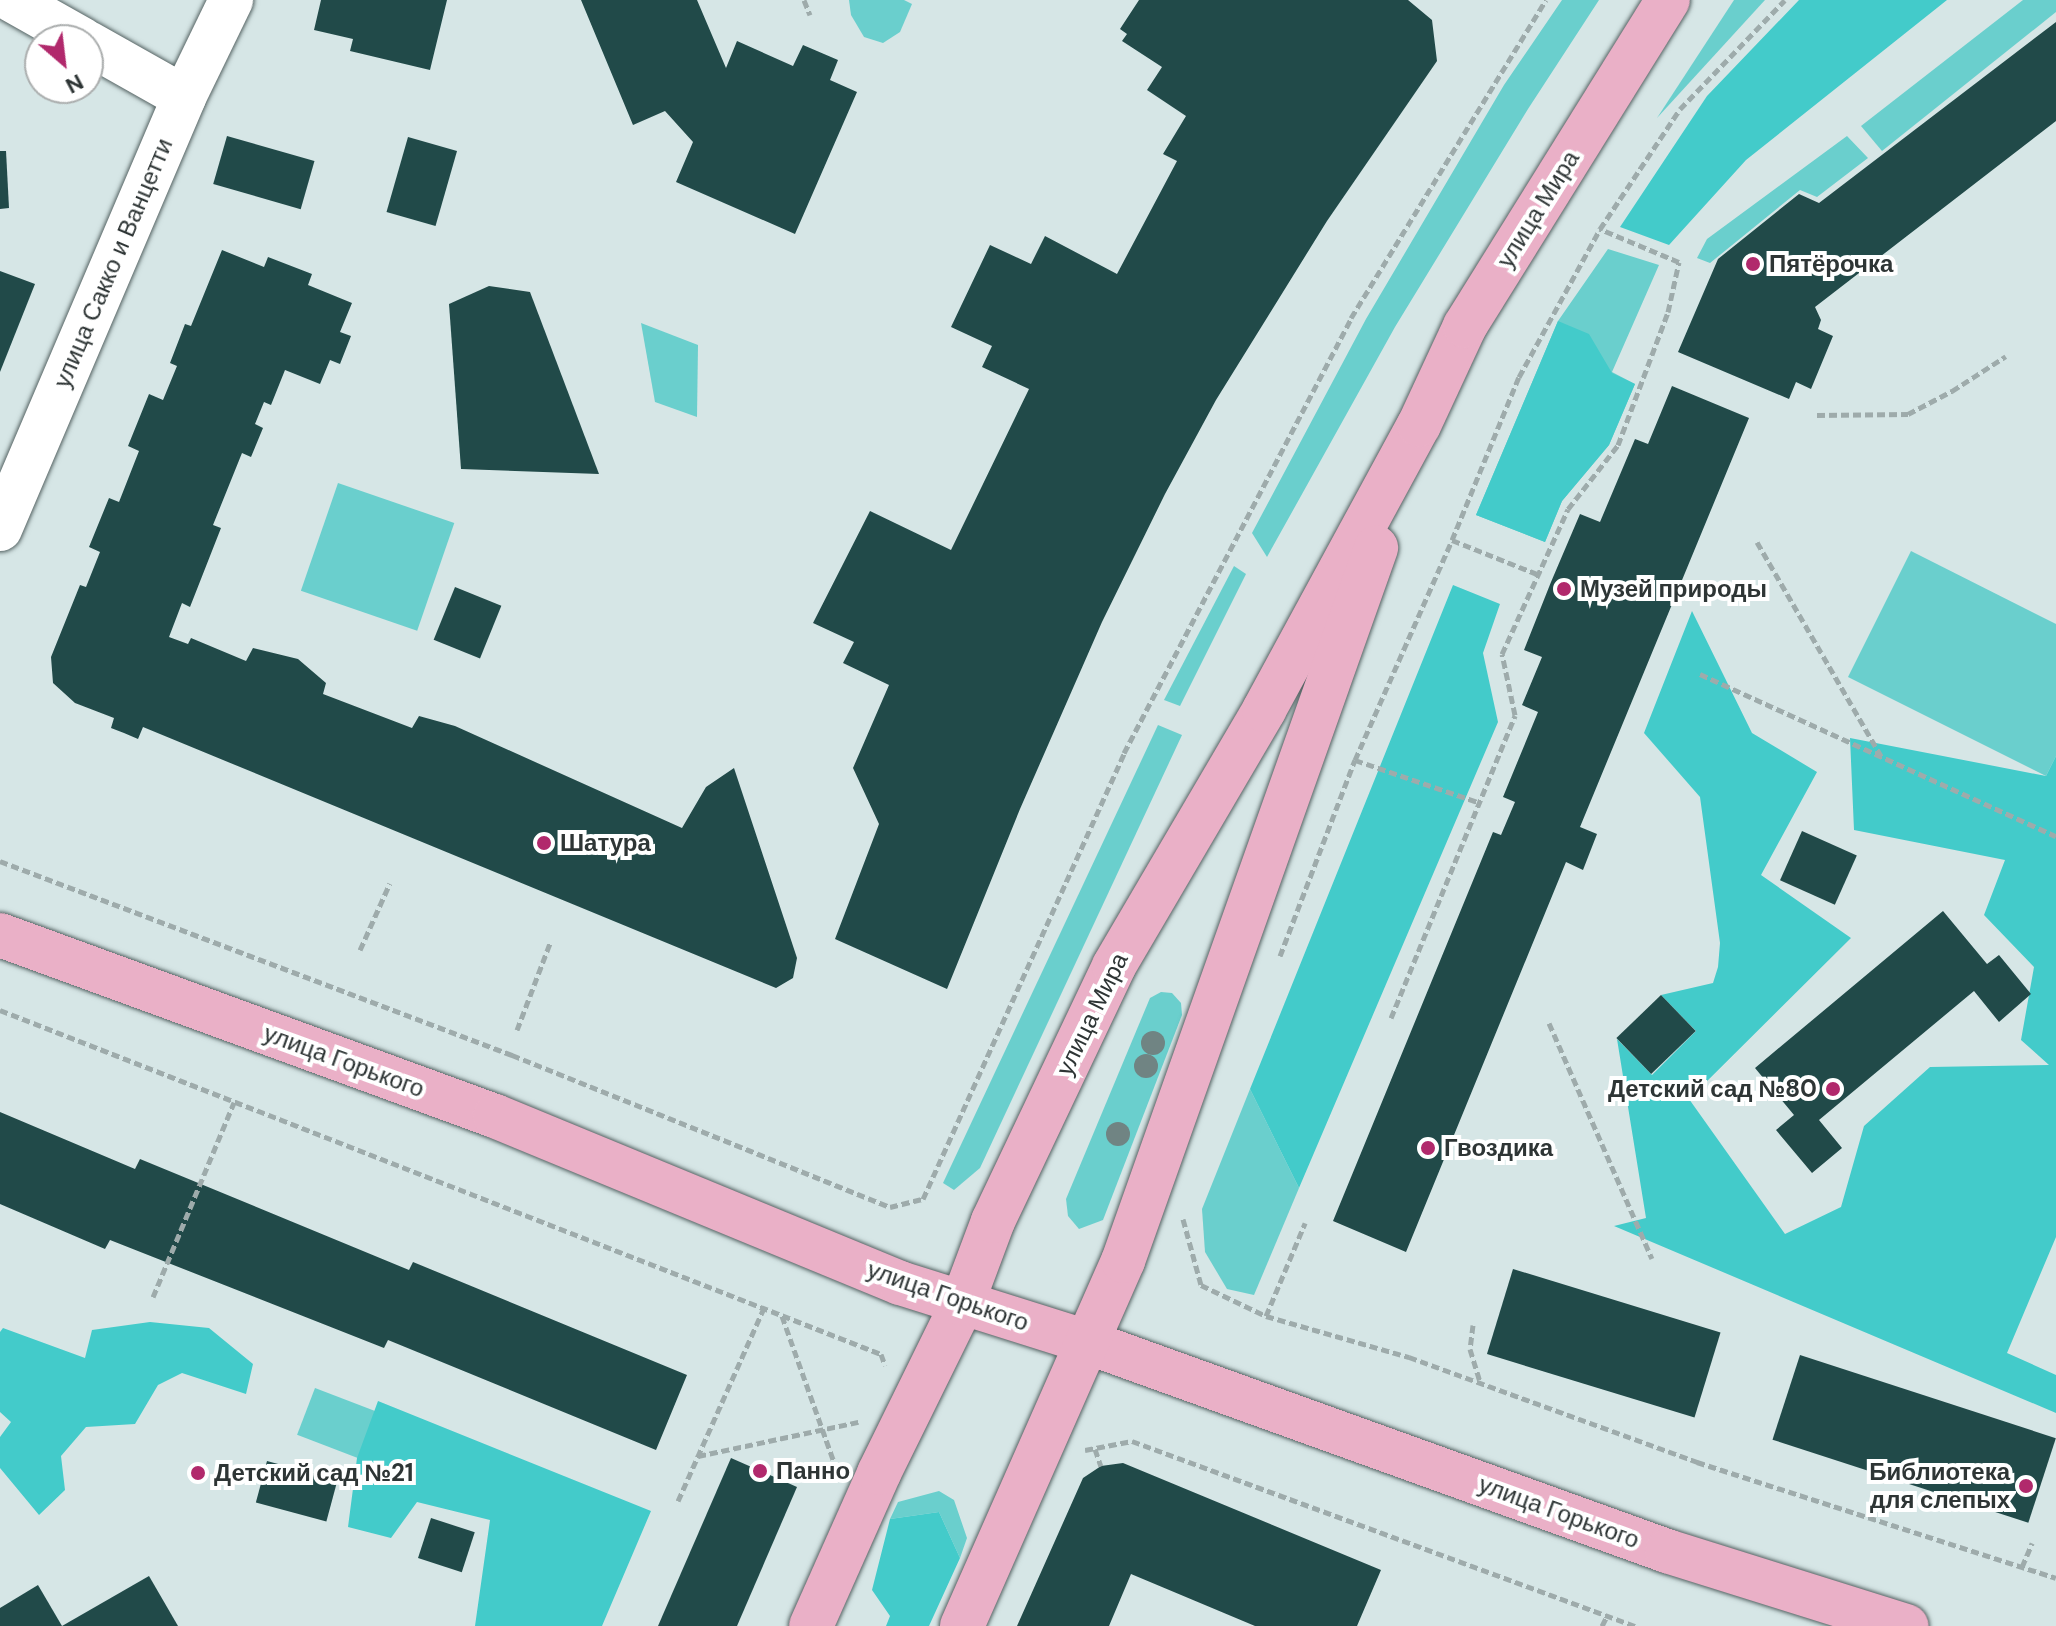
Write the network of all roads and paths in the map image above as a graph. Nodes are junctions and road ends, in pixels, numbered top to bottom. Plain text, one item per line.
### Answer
1 (12, 0) edge
2 (231, 0) edge
3 (804, 0) edge
4 (1546, 0) edge
5 (1668, 0) edge
6 (1785, 0) edge
7 (810, 15) dead end
8 (55, 24) edge
9 (104, 51) edge
10 (184, 97) junction
11 (1600, 229) junction
12 (2006, 356) dead end
13 (1817, 415) dead end
14 (1419, 425) junction
15 (0, 529) edge
16 (1452, 540) junction
17 (1757, 542) dead end
18 (1537, 574) junction
19 (1700, 674) dead end
20 (1882, 757) junction
21 (1355, 760) junction
22 (1478, 802) junction
23 (2056, 836) edge
24 (0, 861) edge
25 (390, 883) dead end
26 (0, 935) edge
27 (550, 943) dead end
28 (360, 950) dead end
29 (1277, 964) dead end
30 (0, 1010) edge
31 (1391, 1018) dead end
32 (1549, 1023) dead end
33 (517, 1030) dead end
34 (234, 1102) junction
35 (1181, 1212) dead end
36 (1305, 1223) dead end
37 (1652, 1259) dead end
38 (153, 1297) dead end
39 (962, 1304) junction
40 (764, 1308) junction
41 (781, 1315) junction
42 (1266, 1316) junction
43 (1473, 1325) dead end
44 (1087, 1342) junction
45 (881, 1354) dead end
46 (1480, 1383) junction
47 (867, 1420) dead end
48 (822, 1430) junction
49 (1132, 1441) dead end
50 (1095, 1449) dead end
51 (698, 1456) junction
52 (1101, 1466) dead end
53 (836, 1467) dead end
54 (678, 1501) dead end
55 (2032, 1543) dead end
56 (2022, 1567) junction
57 (2056, 1578) edge
58 (1607, 1616) junction
59 (811, 1626) edge
60 (962, 1626) edge
61 (1602, 1626) edge
62 (1635, 1626) edge
63 (1907, 1626) edge

1 - 8 street
2 - 10 street, улица Сакко и Ванцетти
3 - 7 path
4 - 24 path
5 - 14 main road, улица Мира
6 - 11 path
9 - 10 street
10 - 15 street, улица Сакко и Ванцетти
11 - 16 path
11 - 18 path
12 - 13 path
14 - 39 main road, улица Мира
14 - 44 main road, улица Мира
16 - 18 path
16 - 21 path
17 - 20 path
18 - 22 path
19 - 20 path
20 - 23 path
21 - 22 path
21 - 29 path
22 - 31 path
25 - 28 path
26 - 39 main road, улица Горького
27 - 33 path
30 - 34 path
32 - 37 path
34 - 38 path
34 - 40 path
35 - 42 path
36 - 42 path
39 - 44 main road, улица Горького
39 - 59 main road, улица Мира
40 - 41 path
40 - 51 path
41 - 45 path
41 - 48 path
42 - 46 path
43 - 46 path
44 - 60 main road, улица Мира
44 - 63 main road, улица Горького
46 - 56 path
47 - 48 path
48 - 51 path
48 - 53 path
49 - 58 path
50 - 52 path
51 - 54 path
55 - 56 path
56 - 57 path
58 - 61 path
58 - 62 path

